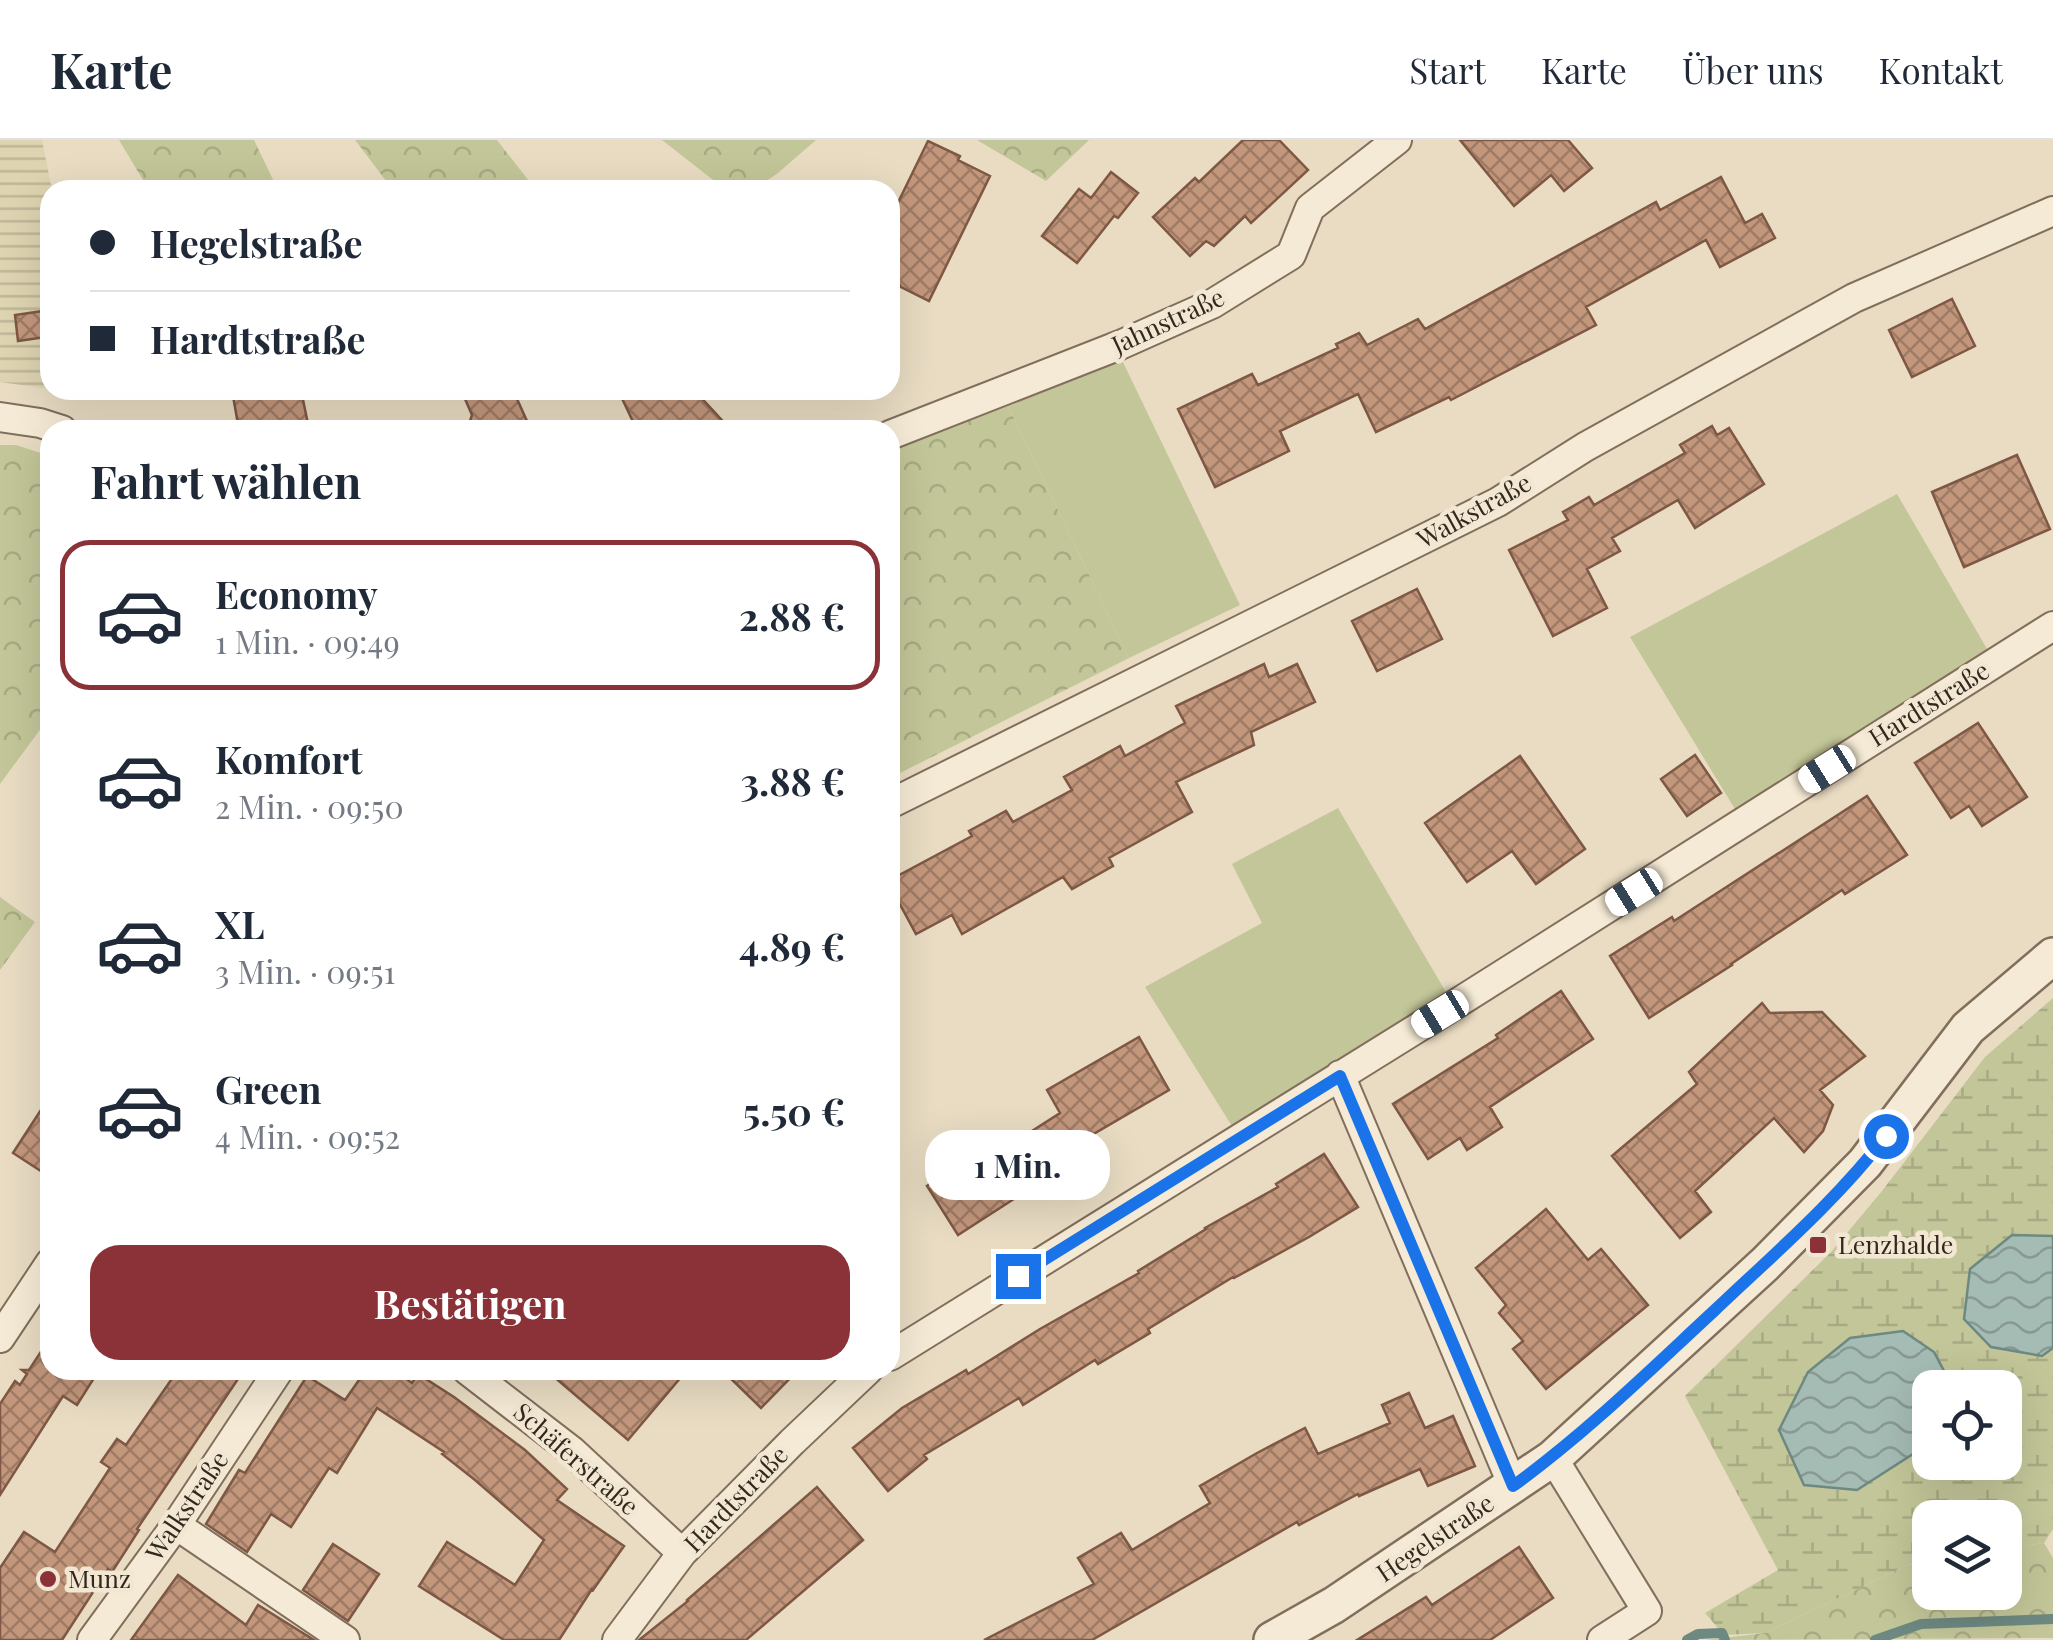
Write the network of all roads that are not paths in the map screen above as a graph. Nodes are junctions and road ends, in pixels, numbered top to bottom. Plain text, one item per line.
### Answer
1 (1397, 140) edge
2 (2053, 211) edge
3 (0, 416) edge
4 (40, 423) edge
5 (900, 431) edge
6 (2053, 626) edge
7 (900, 799) edge
8 (2053, 956) edge
9 (1340, 1076) junction
10 (40, 1278) edge
11 (0, 1338) edge
12 (900, 1350) edge
13 (271, 1380) edge
14 (480, 1380) edge
15 (855, 1380) edge
16 (1553, 1458) junction
17 (1513, 1486) junction
18 (176, 1525) junction
19 (682, 1552) junction
20 (92, 1640) edge
21 (345, 1640) edge
22 (618, 1640) edge
23 (1272, 1640) edge
24 (1602, 1640) edge

1 - 5 street, Jahnstraße
2 - 7 street, Walkstraße
3 - 4 street
6 - 9 street, Hardtstraße
8 - 16 street, Hegelstraße
9 - 12 street, Hardtstraße
9 - 17 street
10 - 11 street
13 - 18 street, Walkstraße
14 - 19 street, Schäferstraße
15 - 19 street, Hardtstraße
16 - 17 street, Hegelstraße
16 - 24 street
17 - 23 street, Hegelstraße
18 - 20 street, Walkstraße
18 - 21 street
19 - 22 street, Hardtstraße

